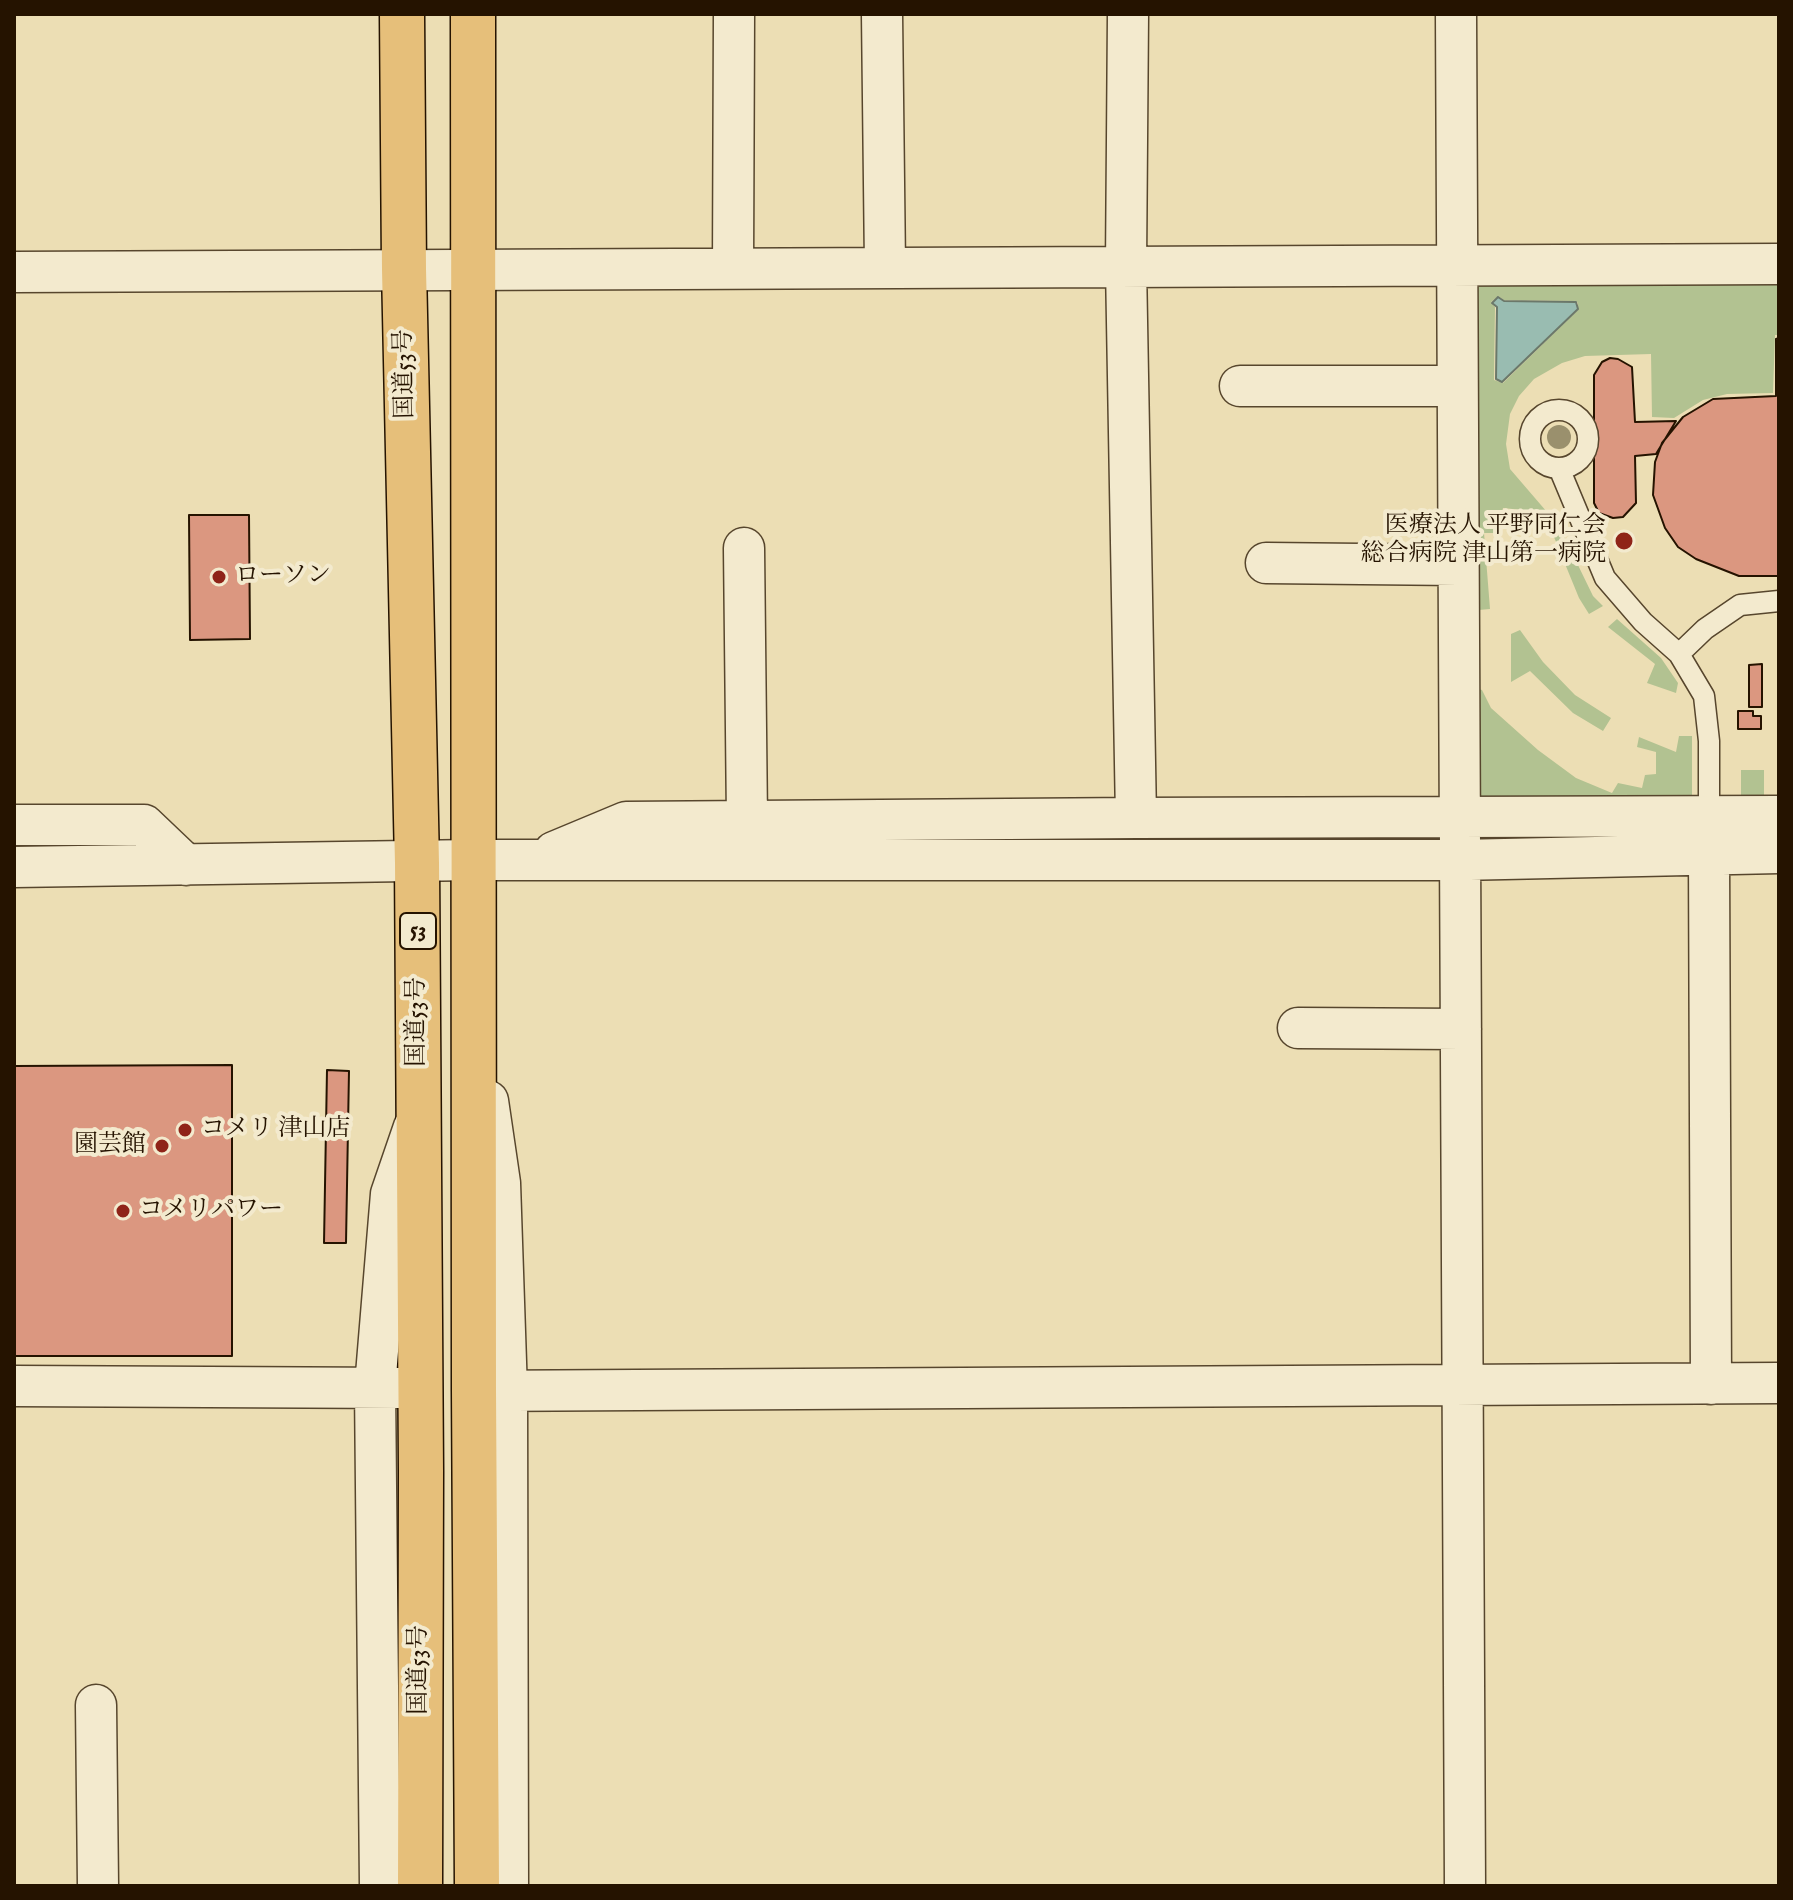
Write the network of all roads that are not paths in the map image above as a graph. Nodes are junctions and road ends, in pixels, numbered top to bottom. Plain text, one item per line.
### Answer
1 (402, 14) edge
2 (473, 14) edge
3 (734, 14) edge
4 (882, 14) edge
5 (1128, 14) edge
6 (1456, 14) edge
7 (1457, 264) junction
8 (1779, 264) edge
9 (1126, 266) junction
10 (885, 267) junction
11 (733, 268) junction
12 (404, 269) junction
13 (471, 269) junction
14 (14, 272) edge
15 (1240, 386) dead end
16 (1457, 386) junction
17 (1559, 468) dead end
18 (744, 548) dead end
19 (1266, 563) dead end
20 (1458, 565) junction
21 (1779, 601) edge
22 (1679, 654) junction
23 (1779, 816) edge
24 (1136, 818) junction
25 (1459, 818) junction
26 (747, 821) junction
27 (14, 825) edge
28 (1709, 835) junction
29 (1779, 853) edge
30 (474, 860) junction
31 (536, 860) junction
32 (1459, 860) junction
33 (417, 863) junction
34 (186, 865) junction
35 (14, 867) edge
36 (474, 1010) junction
37 (1298, 1028) dead end
38 (1461, 1029) junction
39 (419, 1113) junction
40 (1779, 1383) edge
41 (1464, 1384) junction
42 (1711, 1384) junction
43 (14, 1386) edge
44 (375, 1387) junction
45 (419, 1388) junction
46 (490, 1392) junction
47 (96, 1705) dead end
48 (419, 1757) junction
49 (477, 1866) edge
50 (419, 1867) edge
51 (98, 1886) edge
52 (380, 1886) edge
53 (508, 1886) edge
54 (1465, 1886) edge

1 - 12 highway, 国道53号 / 53
2 - 13 highway
3 - 11 street
4 - 10 street
5 - 9 street
6 - 7 street
7 - 8 street
7 - 9 street
7 - 16 street
9 - 10 street
9 - 24 street
10 - 11 street
11 - 13 street
12 - 13 street
12 - 14 street
12 - 33 highway, 国道53号 / 53
13 - 30 highway
15 - 16 street
16 - 20 street
17 - 22 lane
18 - 26 street
19 - 20 street
20 - 25 street
21 - 22 lane
22 - 28 lane
23 - 28 street
24 - 25 street
24 - 26 street
25 - 28 street
25 - 32 street
26 - 31 street
27 - 34 street
28 - 29 street
28 - 32 street
28 - 42 street
30 - 31 street
30 - 33 street
30 - 36 highway
31 - 32 street
32 - 38 street
33 - 34 street
33 - 39 highway, 国道53号 / 53
34 - 35 street
36 - 45 highway
36 - 46 highway
37 - 38 street
38 - 41 street
39 - 44 street
39 - 45 highway, 国道53号 / 53
40 - 42 street
41 - 42 street
41 - 46 street
41 - 54 street
43 - 44 street
44 - 45 street
44 - 52 street
45 - 48 highway, 国道53号 / 53
46 - 48 highway
46 - 49 highway
46 - 53 street
47 - 51 street
48 - 50 highway, 国道53号 / 53

